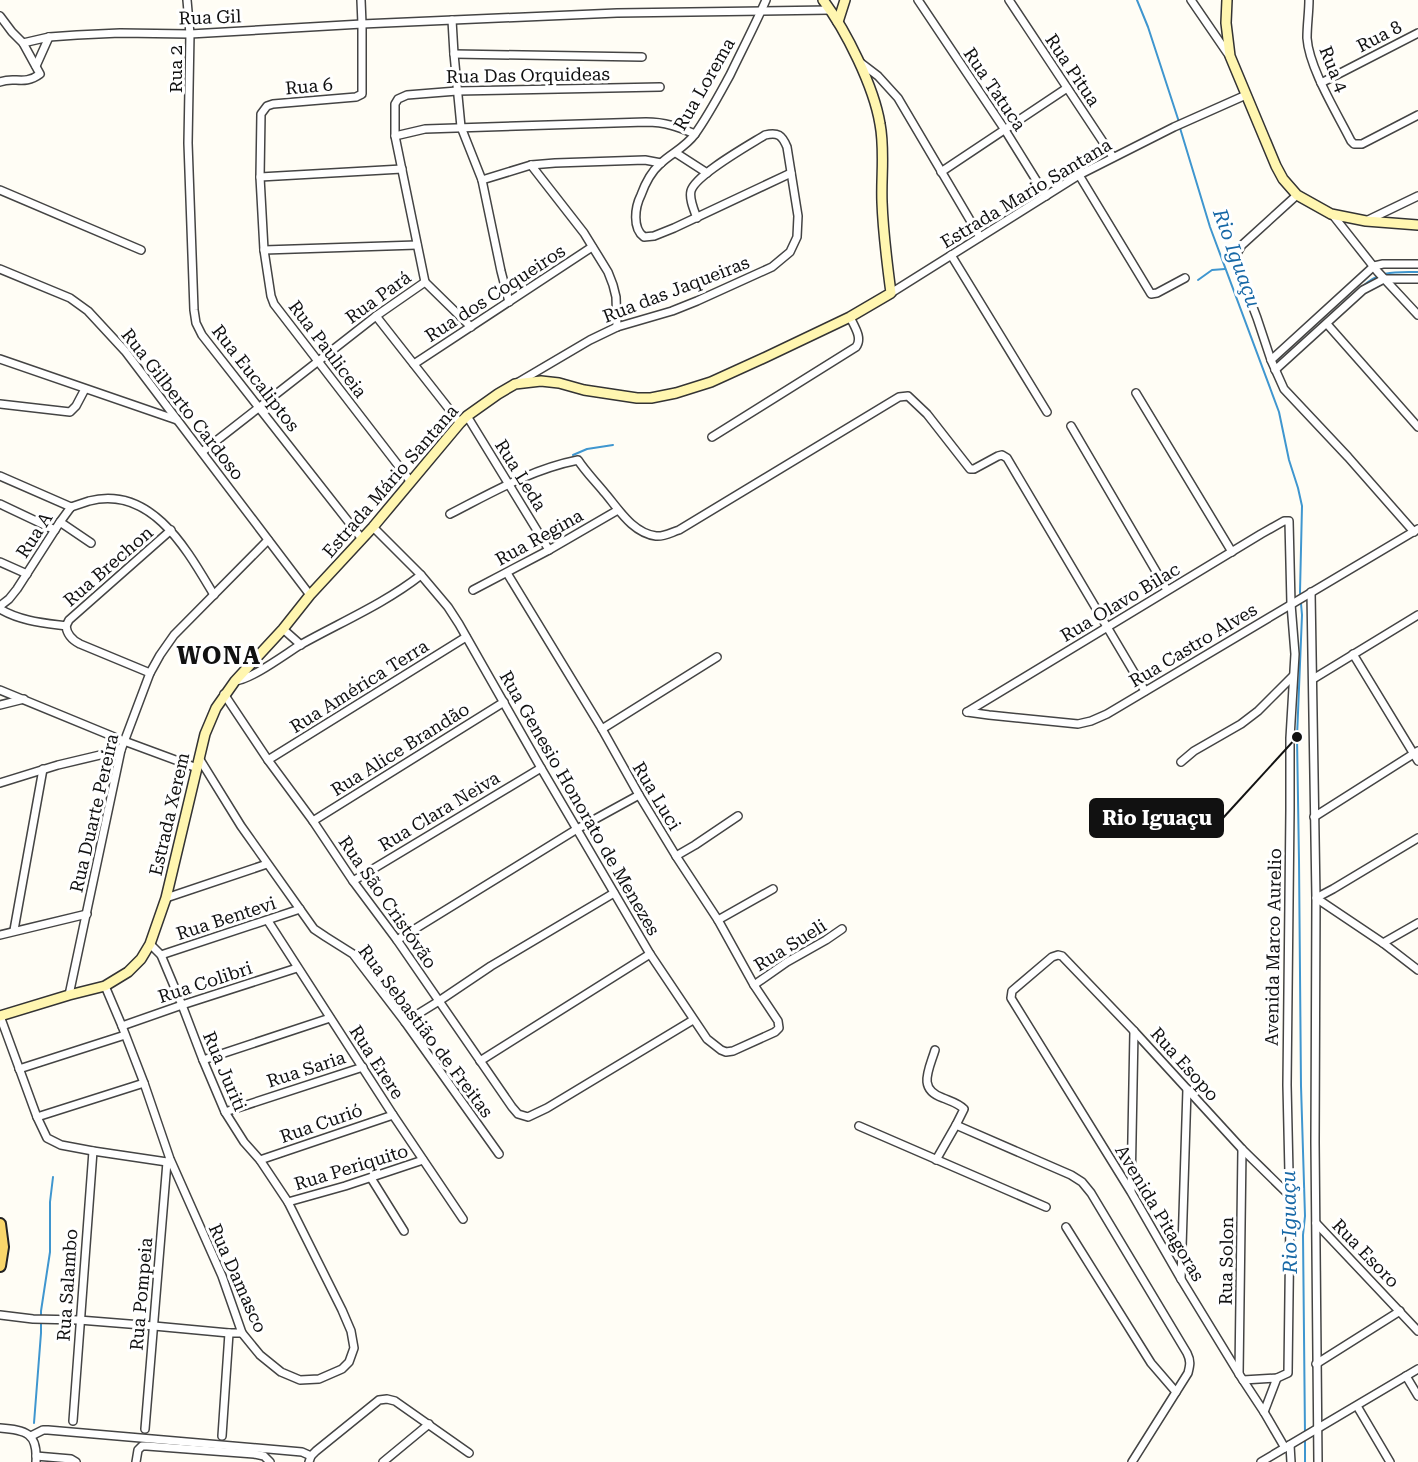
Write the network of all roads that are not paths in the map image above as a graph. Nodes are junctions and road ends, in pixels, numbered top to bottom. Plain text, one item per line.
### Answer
1 (187, 0) edge
2 (361, 0) edge
3 (766, 0) edge
4 (823, 0) edge
5 (845, 0) edge
6 (918, 0) edge
7 (1009, 0) edge
8 (1191, 0) edge
9 (1227, 0) edge
10 (1317, 0) edge
11 (1309, 2) edge
12 (761, 10) junction
13 (831, 10) junction
14 (0, 16) edge
15 (452, 20) junction
16 (838, 22) junction
17 (362, 24) junction
18 (1418, 33) edge
19 (190, 34) junction
20 (49, 37) junction
21 (23, 43) junction
22 (453, 54) junction
23 (1230, 56) junction
24 (642, 57) dead end
25 (859, 61) junction
26 (36, 66) junction
27 (0, 82) edge
28 (1321, 83) junction
29 (660, 87) dead end
30 (1067, 88) junction
31 (457, 91) junction
32 (1246, 95) junction
33 (398, 99) joint
34 (189, 103) joint
35 (263, 110) joint
36 (1418, 115) edge
37 (461, 128) junction
38 (1005, 130) junction
39 (695, 134) junction
40 (395, 136) junction
41 (676, 153) junction
42 (1113, 157) junction
43 (661, 163) junction
44 (531, 165) junction
45 (402, 169) junction
46 (942, 172) junction
47 (707, 173) junction
48 (791, 173) junction
49 (1079, 176) junction
50 (260, 177) junction
51 (482, 180) junction
52 (0, 190) edge
53 (1297, 195) junction
54 (1046, 196) junction
55 (1418, 196) edge
56 (1331, 214) junction
57 (697, 218) junction
58 (1366, 221) junction
59 (1418, 225) edge
60 (980, 237) junction
61 (417, 245) junction
62 (592, 247) junction
63 (141, 250) dead end
64 (264, 250) junction
65 (951, 255) junction
66 (1418, 264) edge
67 (0, 269) edge
68 (1379, 273) junction
69 (1185, 278) dead end
70 (1418, 279) edge
71 (424, 282) junction
72 (891, 293) junction
73 (509, 302) junction
74 (1418, 315) edge
75 (376, 316) junction
76 (850, 317) junction
77 (1327, 324) junction
78 (471, 327) junction
79 (617, 327) junction
80 (0, 360) edge
81 (318, 362) junction
82 (414, 364) junction
83 (1274, 366) junction
84 (515, 384) junction
85 (85, 389) junction
86 (1136, 393) dead end
87 (0, 404) edge
88 (259, 408) junction
89 (1047, 412) dead end
90 (177, 420) junction
91 (464, 420) junction
92 (1071, 426) dead end
93 (1418, 427) edge
94 (711, 437) dead end
95 (202, 452) junction
96 (0, 476) edge
97 (411, 482) junction
98 (508, 484) junction
99 (71, 507) junction
100 (1, 508) edge
101 (618, 510) junction
102 (450, 514) dead end
103 (60, 522) junction
104 (1289, 522) joint
105 (373, 527) junction
106 (55, 530) junction
107 (171, 530) junction
108 (1416, 531) edge
109 (362, 538) junction
110 (268, 540) junction
111 (91, 543) dead end
112 (549, 550) junction
113 (1232, 552) junction
114 (0, 562) edge
115 (507, 573) junction
116 (27, 574) junction
117 (421, 575) junction
118 (473, 590) dead end
119 (1167, 590) junction
120 (1309, 593) junction
121 (214, 595) junction
122 (310, 595) junction
123 (1293, 602) junction
124 (0, 608) edge
125 (1418, 615) edge
126 (66, 626) junction
127 (1107, 627) junction
128 (283, 629) junction
129 (466, 637) junction
130 (301, 645) junction
131 (1353, 654) junction
132 (717, 657) dead end
133 (150, 673) junction
134 (1293, 676) junction
135 (1313, 678) junction
136 (236, 681) junction
137 (0, 690) edge
138 (1145, 691) junction
139 (224, 694) junction
140 (24, 699) junction
141 (504, 702) junction
142 (0, 705) edge
143 (967, 712) joint
144 (602, 729) junction
145 (123, 741) junction
146 (121, 750) junction
147 (1416, 755) edge
148 (199, 758) junction
149 (268, 760) junction
150 (1181, 762) dead end
151 (197, 768) junction
152 (541, 768) junction
153 (43, 769) junction
154 (0, 783) edge
155 (639, 795) junction
156 (738, 816) dead end
157 (1314, 816) junction
158 (312, 821) junction
159 (577, 829) junction
160 (1418, 838) edge
161 (676, 856) junction
162 (267, 864) junction
163 (353, 881) junction
164 (773, 889) dead end
165 (614, 893) junction
166 (166, 898) junction
167 (1316, 898) junction
168 (300, 909) junction
169 (87, 914) junction
170 (718, 920) junction
171 (268, 921) junction
172 (1418, 923) edge
173 (842, 929) dead end
174 (14, 930) junction
175 (0, 935) edge
176 (397, 940) junction
177 (1383, 943) junction
178 (150, 944) junction
179 (650, 954) junction
180 (161, 955) junction
181 (297, 968) junction
182 (1418, 970) edge
183 (754, 985) junction
184 (105, 986) junction
185 (1011, 993) joint
186 (69, 995) junction
187 (439, 1001) junction
188 (182, 1005) junction
189 (0, 1016) edge
190 (330, 1018) junction
191 (693, 1020) junction
192 (405, 1022) junction
193 (122, 1026) junction
194 (1134, 1031) junction
195 (775, 1032) joint
196 (125, 1035) junction
197 (935, 1050) dead end
198 (202, 1060) junction
199 (480, 1060) junction
200 (363, 1067) junction
201 (19, 1069) junction
202 (144, 1083) junction
203 (1187, 1089) junction
204 (225, 1112) junction
205 (393, 1115) junction
206 (37, 1117) junction
207 (956, 1125) junction
208 (859, 1126) dead end
209 (1242, 1149) junction
210 (93, 1151) junction
211 (499, 1154) dead end
212 (260, 1160) junction
213 (423, 1160) junction
214 (936, 1160) junction
215 (168, 1161) junction
216 (370, 1178) junction
217 (1131, 1192) junction
218 (1289, 1195) junction
219 (288, 1202) junction
220 (1046, 1207) dead end
221 (464, 1219) dead end
222 (1316, 1223) junction
223 (0, 1224) edge
224 (1066, 1227) dead end
225 (404, 1231) dead end
226 (0, 1266) edge
227 (1181, 1280) junction
228 (1400, 1311) junction
229 (0, 1315) edge
230 (79, 1320) junction
231 (154, 1326) junction
232 (1418, 1331) edge
233 (229, 1333) junction
234 (242, 1333) junction
235 (1316, 1364) junction
236 (1418, 1369) edge
237 (1406, 1376) junction
238 (1241, 1377) junction
239 (1277, 1378) junction
240 (1176, 1392) junction
241 (1418, 1396) edge
242 (1357, 1406) junction
243 (1264, 1412) junction
244 (73, 1421) dead end
245 (429, 1424) junction
246 (0, 1428) edge
247 (145, 1429) dead end
248 (1315, 1431) junction
249 (31, 1436) junction
250 (222, 1436) dead end
251 (1291, 1444) junction
252 (1318, 1450) junction
253 (469, 1453) dead end
254 (36, 1459) edge
255 (310, 1459) edge
256 (76, 1462) edge
257 (136, 1462) edge
258 (270, 1462) edge
259 (383, 1462) edge
260 (1132, 1462) edge
261 (1261, 1462) edge
262 (1291, 1462) edge
263 (1318, 1462) edge
264 (1325, 1462) edge
265 (1390, 1462) edge

1 - 19 street, Rua 2
2 - 17 street
3 - 12 street, Rua Lorema
4 - 13 street
5 - 13 street
5 - 16 street
6 - 38 street, Rua Tatuca
7 - 30 street, Rua Pitua
8 - 23 street
9 - 23 street
10 - 11 street
11 - 28 street, Rua 4
12 - 13 street, Rua Gil
12 - 15 street, Rua Gil
12 - 39 street, Rua Lorema
13 - 16 street
14 - 21 street
15 - 17 street, Rua Gil
15 - 22 street
16 - 25 street
17 - 19 street, Rua Gil
17 - 35 street, Rua 6
18 - 28 street, Rua 8
19 - 20 street, Rua Gil
19 - 34 street, Rua 2
20 - 21 street, Rua Gil
20 - 26 street
21 - 26 street
22 - 24 street
22 - 31 street
23 - 32 street
25 - 46 street
25 - 72 street
26 - 27 street
28 - 36 street, Rua 4
29 - 31 street, Rua Das Orquideas
30 - 38 street
30 - 42 street, Rua Pitua
31 - 33 street, Rua Das Orquideas
31 - 37 street
32 - 42 street, Estrada Mario Santana
32 - 53 street
33 - 40 street, Rua Pará
34 - 88 street, Rua Eucaliptos
35 - 50 street, Rua Pauliceia
37 - 39 street
37 - 40 street
37 - 51 street
38 - 46 street
38 - 54 street, Rua Tatuca
39 - 41 street, Rua Lorema
40 - 45 street, Rua Pará
41 - 43 street, Rua Lorema
41 - 47 street
42 - 49 street, Estrada Mario Santana
43 - 44 street
43 - 57 street, Rua Lorema
44 - 51 street
44 - 62 street
45 - 50 street
45 - 61 street, Rua Pará
46 - 60 street
47 - 48 street, Rua das Jaqueiras
47 - 57 street
48 - 57 street
48 - 79 street, Rua das Jaqueiras
49 - 54 street, Estrada Mario Santana
49 - 69 street
50 - 64 street, Rua Pauliceia
51 - 73 street
52 - 63 street
53 - 56 street
53 - 83 street
54 - 60 street, Estrada Mario Santana
55 - 58 street
56 - 58 street
56 - 68 street
58 - 59 street
60 - 65 street, Estrada Mario Santana
61 - 64 street
61 - 71 street, Rua Pará
62 - 73 street, Rua dos Coqueiros
62 - 79 street
64 - 81 street, Rua Pauliceia
65 - 72 street, Estrada Mario Santana
65 - 89 street
66 - 68 street
67 - 90 street, Rua Gilberto Cardoso
68 - 70 street
68 - 74 street
68 - 77 street
68 - 83 street
71 - 75 street, Rua Pará
71 - 78 street
72 - 76 street, Estrada Mário Santana
73 - 78 street, Rua dos Coqueiros
75 - 81 street, Rua Pará
75 - 82 street, Rua Leda
76 - 84 street, Estrada Mário Santana
76 - 94 street
77 - 83 street
77 - 93 street
78 - 82 street, Rua dos Coqueiros
79 - 84 street, Rua das Jaqueiras
80 - 85 street
81 - 88 street, Rua Pará
81 - 97 street, Rua Pauliceia
82 - 91 street, Rua Leda
83 - 108 street
84 - 91 street, Estrada Mário Santana
85 - 87 street
85 - 90 street
86 - 113 street
88 - 95 street, Rua Pará
88 - 109 street, Rua Eucaliptos
90 - 95 street, Rua Gilberto Cardoso
91 - 97 street, Estrada Mário Santana
91 - 98 street, Rua Leda
92 - 119 street
95 - 110 street, Rua Gilberto Cardoso
96 - 99 street
97 - 105 street, Estrada Mário Santana
98 - 101 street
98 - 102 street
98 - 112 street, Rua Leda
99 - 103 street, Rua A
99 - 107 street
100 - 106 street
101 - 112 street, Rua Regina
101 - 127 street
103 - 106 street, Rua A
103 - 111 street
104 - 113 street, Rua Olavo Bilac
104 - 123 street, Avenida Marco Aurelio
105 - 109 street, Estrada Mário Santana
105 - 117 street, Rua Genesio Honorato de Menezes
106 - 116 street, Rua A
107 - 121 street
107 - 126 street, Rua Brechon
108 - 120 street, Rua Castro Alves
109 - 122 street, Estrada Mário Santana
110 - 121 street, Rua Duarte Pereira
110 - 122 street, Rua Gilberto Cardoso
112 - 115 street, Rua Regina
113 - 119 street, Rua Olavo Bilac
114 - 116 street
115 - 118 street, Rua Regina
115 - 144 street, Rua Luci
116 - 124 street, Rua A
117 - 129 street, Rua Genesio Honorato de Menezes
117 - 130 street
119 - 127 street, Rua Olavo Bilac
120 - 123 street, Rua Castro Alves
120 - 135 street
121 - 133 street, Rua Duarte Pereira
122 - 128 street, Estrada Mário Santana
123 - 134 street, Avenida Marco Aurelio
123 - 138 street, Rua Castro Alves
124 - 126 street
125 - 131 street
126 - 133 street
127 - 138 street
127 - 143 street, Rua Olavo Bilac
128 - 130 street
128 - 136 street, Estrada Mário Santana
129 - 141 street, Rua Genesio Honorato de Menezes
129 - 149 street, Rua América Terra
130 - 136 street
131 - 135 street
131 - 147 street
132 - 144 street
133 - 145 street, Rua Duarte Pereira
134 - 150 street
134 - 218 street, Avenida Marco Aurelio
135 - 157 street
136 - 139 street, Estrada Mário Santana
137 - 140 street
138 - 143 street, Rua Castro Alves
139 - 148 street, Estrada Xerem
139 - 149 street, Rua São Cristóvão
140 - 142 street
140 - 145 street
141 - 152 street, Rua Genesio Honorato de Menezes
141 - 158 street, Rua Alice Brandão
144 - 155 street, Rua Luci
145 - 146 street, Rua Duarte Pereira
145 - 151 street
146 - 153 street
146 - 169 street, Rua Duarte Pereira
147 - 157 street
148 - 151 street, Estrada Xerem
148 - 162 street, Rua Sebastião de Freitas
149 - 158 street, Rua São Cristóvão
151 - 166 street, Estrada Xerem
152 - 159 street, Rua Genesio Honorato de Menezes
152 - 163 street, Rua Clara Neiva
153 - 154 street
153 - 174 street
155 - 159 street
155 - 161 street, Rua Luci
156 - 161 street
157 - 167 street
158 - 163 street, Rua São Cristóvão
159 - 165 street, Rua Genesio Honorato de Menezes
159 - 176 street
160 - 167 street
161 - 170 street, Rua Luci
162 - 166 street
162 - 168 street, Rua Sebastião de Freitas
163 - 176 street, Rua São Cristóvão
164 - 170 street
165 - 179 street, Rua Genesio Honorato de Menezes
165 - 187 street
166 - 178 street, Estrada Xerem
167 - 177 street
167 - 222 street
168 - 171 street, Rua Bentevi
168 - 192 street, Rua Sebastião de Freitas
169 - 174 street
169 - 186 street, Rua Duarte Pereira
170 - 183 street, Rua Luci
171 - 180 street, Rua Bentevi
171 - 181 street, Rua Erere
172 - 177 street
173 - 183 street, Rua Sueli
174 - 175 street
176 - 187 street, Rua São Cristóvão
177 - 182 street
178 - 180 street, Rua Juriti
178 - 184 street, Estrada Xerem
179 - 191 street, Rua Genesio Honorato de Menezes
179 - 199 street
180 - 188 street, Rua Juriti
181 - 188 street, Rua Colibri
181 - 190 street, Rua Erere
183 - 195 street, Rua Luci
184 - 186 street, Estrada Xerem
184 - 193 street, Rua Damasco
185 - 194 street, Rua Esopo
185 - 217 street, Avenida Pitagoras
186 - 189 street, Estrada Xerem
187 - 192 street
187 - 199 street, Rua São Cristóvão
188 - 193 street, Rua Colibri
188 - 198 street, Rua Juriti
189 - 201 street
190 - 198 street
190 - 200 street, Rua Erere
191 - 195 street, Rua Genesio Honorato de Menezes
191 - 199 street, Rua São Cristóvão
192 - 211 street, Rua Sebastião de Freitas
193 - 196 street, Rua Damasco
194 - 203 street, Rua Esopo
194 - 217 street
196 - 201 street
196 - 202 street, Rua Damasco
197 - 207 street
198 - 204 street, Rua Juriti
200 - 204 street, Rua Saria
200 - 205 street, Rua Erere
201 - 206 street
202 - 206 street
202 - 215 street, Rua Damasco
203 - 209 street, Rua Esopo
203 - 227 street
204 - 212 street, Rua Juriti
205 - 212 street, Rua Curió
205 - 213 street, Rua Erere
206 - 210 street
207 - 214 street
207 - 240 street
208 - 214 street
209 - 218 street, Rua Esopo
209 - 238 street, Rua Solon
210 - 215 street
210 - 230 street, Rua Salambo
212 - 219 street, Rua Juriti
213 - 216 street, Rua Periquito
213 - 221 street, Rua Erere
214 - 220 street
215 - 231 street, Rua Pompeia
215 - 234 street, Rua Damasco
216 - 219 street, Rua Periquito
216 - 225 street
217 - 227 street, Avenida Pitagoras
218 - 239 street, Avenida Marco Aurelio
219 - 234 street, Rua Damasco
222 - 228 street, Rua Esoro
222 - 235 street
223 - 226 main road
224 - 240 street
227 - 238 street, Avenida Pitagoras
228 - 232 street, Rua Esoro
228 - 235 street
229 - 230 street
230 - 231 street
230 - 244 street, Rua Salambo
231 - 233 street
231 - 247 street, Rua Pompeia
233 - 234 street
233 - 250 street
235 - 248 street
236 - 237 street
237 - 241 street
237 - 242 street
238 - 239 street
238 - 243 street, Avenida Pitagoras
239 - 243 street
240 - 260 street
242 - 248 street
242 - 265 street
243 - 251 street, Avenida Pitagoras
245 - 253 street
245 - 255 street
245 - 259 street
246 - 249 street
248 - 251 street
248 - 252 street
249 - 254 street
249 - 255 street
251 - 261 street
251 - 262 street
252 - 263 street
252 - 264 street
254 - 256 street
257 - 258 street

